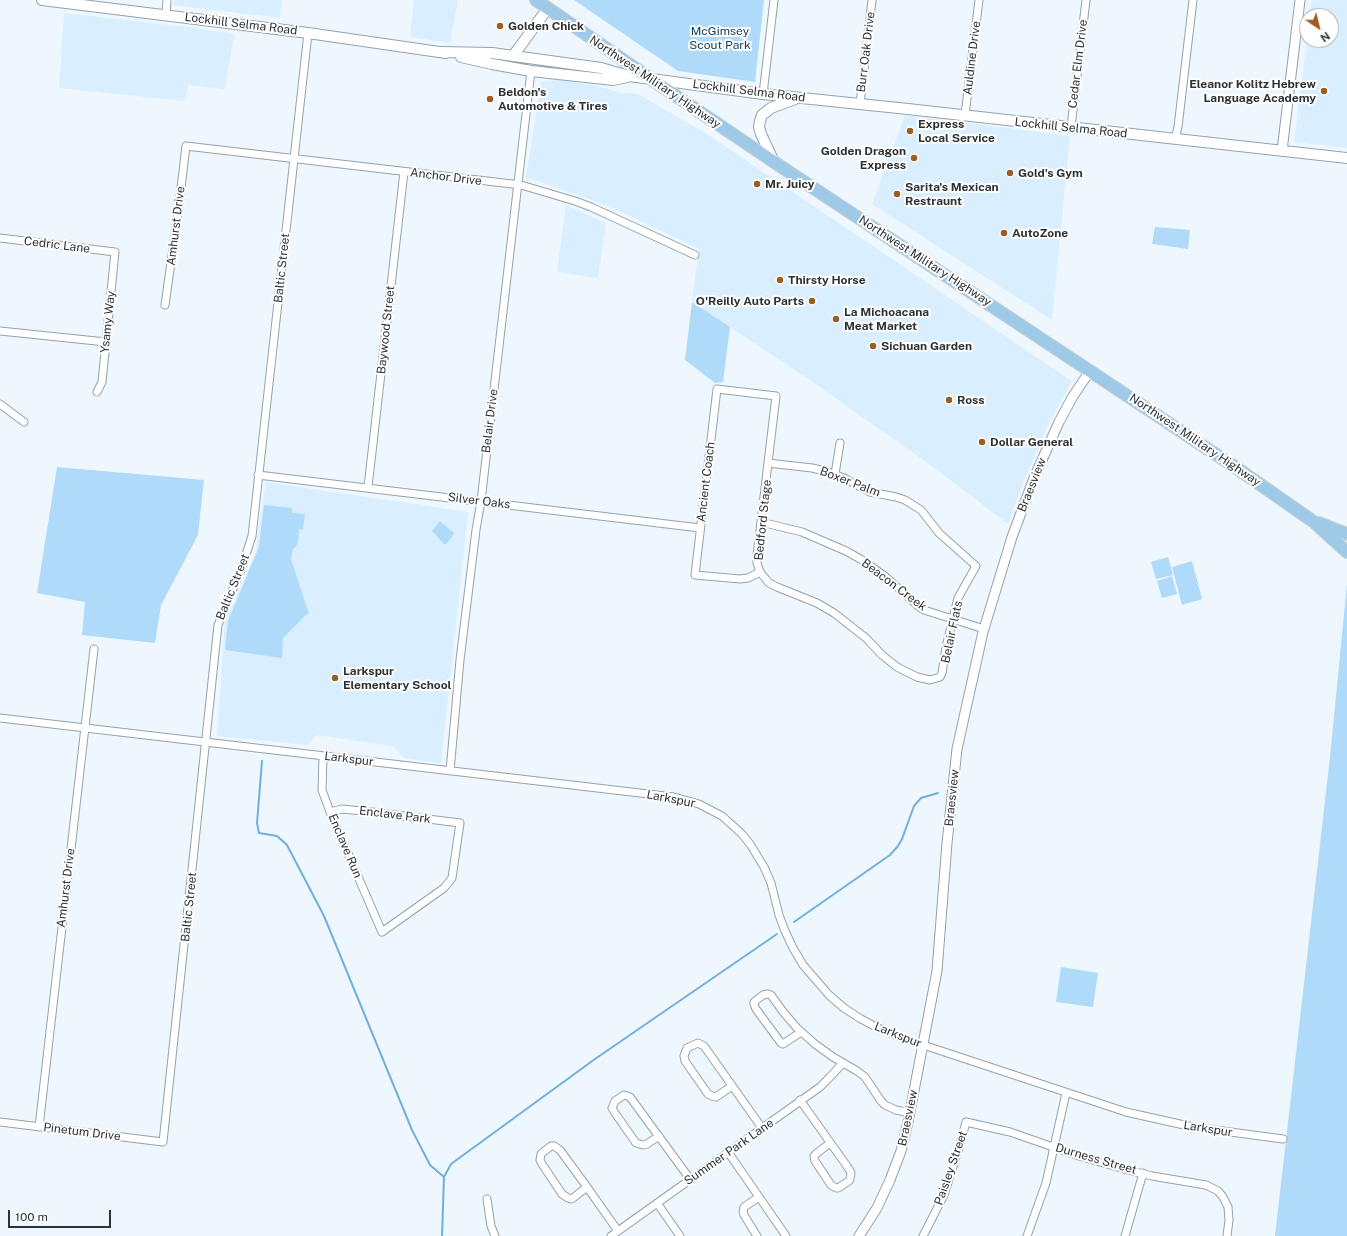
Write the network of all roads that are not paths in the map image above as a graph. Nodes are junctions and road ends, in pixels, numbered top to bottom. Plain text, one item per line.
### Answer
1 (42, 0) edge
2 (168, 0) edge
3 (536, 0) edge
4 (774, 0) edge
5 (872, 0) edge
6 (979, 0) edge
7 (1086, 0) edge
8 (1193, 0) edge
9 (1300, 0) edge
10 (548, 8) junction
11 (166, 15) junction
12 (308, 33) junction
13 (440, 52) junction
14 (513, 56) junction
15 (565, 63) junction
16 (531, 71) junction
17 (629, 76) junction
18 (651, 79) junction
19 (763, 94) junction
20 (800, 98) junction
21 (860, 104) junction
22 (965, 116) junction
23 (1070, 128) junction
24 (1175, 139) junction
25 (186, 146) joint
26 (1282, 151) junction
27 (1347, 158) edge
28 (294, 159) junction
29 (774, 162) junction
30 (404, 172) junction
31 (517, 185) junction
32 (0, 238) edge
33 (115, 252) joint
34 (695, 255) dead end
35 (165, 305) dead end
36 (0, 331) edge
37 (106, 342) junction
38 (1090, 370) junction
39 (97, 392) dead end
40 (776, 396) joint
41 (0, 404) edge
42 (24, 422) dead end
43 (840, 443) dead end
44 (768, 463) junction
45 (835, 474) junction
46 (258, 475) junction
47 (368, 488) junction
48 (481, 501) junction
49 (761, 522) junction
50 (1314, 522) junction
51 (700, 528) junction
52 (1347, 534) edge
53 (1347, 552) edge
54 (976, 566) joint
55 (760, 572) junction
56 (953, 618) junction
57 (984, 630) junction
58 (94, 649) dead end
59 (940, 677) joint
60 (0, 718) edge
61 (84, 728) junction
62 (206, 743) junction
63 (323, 756) junction
64 (450, 772) junction
65 (330, 812) junction
66 (382, 932) joint
67 (801, 1032) junction
68 (923, 1045) junction
69 (843, 1063) junction
70 (732, 1086) junction
71 (1066, 1093) junction
72 (800, 1100) junction
73 (910, 1113) junction
74 (0, 1122) edge
75 (966, 1122) joint
76 (39, 1127) junction
77 (762, 1128) junction
78 (659, 1136) junction
79 (1283, 1139) dead end
80 (164, 1142) joint
81 (830, 1143) junction
82 (1053, 1147) junction
83 (728, 1152) junction
84 (1143, 1173) junction
85 (690, 1179) junction
86 (587, 1187) junction
87 (759, 1196) junction
88 (487, 1199) dead end
89 (657, 1203) junction
90 (618, 1230) junction
91 (495, 1236) edge
92 (611, 1236) edge
93 (680, 1236) edge
94 (757, 1236) edge
95 (786, 1236) edge
96 (859, 1236) edge
97 (923, 1236) edge
98 (1027, 1236) edge
99 (1125, 1236) edge
100 (1227, 1236) edge

1 - 11 main road, Lockhill Selma Road
2 - 11 street
3 - 10 main road, Northwest Military Highway
4 - 19 street
5 - 21 street, Burr Oak Drive
6 - 22 street, Auldine Drive
7 - 23 street, Cedar Elm Drive
8 - 24 street
9 - 26 street
10 - 14 main road
10 - 18 main road, Northwest Military Highway
11 - 12 main road, Lockhill Selma Road
12 - 13 main road, Lockhill Selma Road
12 - 28 street, Baltic Street
13 - 14 main road, Lockhill Selma Road
13 - 16 main road, Lockhill Selma Road
14 - 15 main road, Lockhill Selma Road
15 - 16 main road
15 - 17 main road, Lockhill Selma Road
16 - 17 main road, Lockhill Selma Road
16 - 31 street, Belair Drive
17 - 18 main road, Lockhill Selma Road
18 - 19 main road, Lockhill Selma Road
18 - 29 main road, Northwest Military Highway
19 - 20 main road, Lockhill Selma Road
20 - 21 main road, Lockhill Selma Road
20 - 29 main road
21 - 22 main road, Lockhill Selma Road
22 - 23 main road, Lockhill Selma Road
23 - 24 main road, Lockhill Selma Road
24 - 26 main road, Lockhill Selma Road
25 - 28 street, Anchor Drive
25 - 35 street, Amhurst Drive
26 - 27 main road, Lockhill Selma Road
28 - 30 street, Anchor Drive
28 - 46 street, Baltic Street
29 - 38 main road, Northwest Military Highway
30 - 31 street, Anchor Drive
30 - 47 street, Baywood Street
31 - 34 street, Anchor Drive
31 - 48 street, Belair Drive
32 - 33 street, Cedric Lane
33 - 37 street, Ysamy Way
36 - 37 street
37 - 39 street, Ysamy Way
38 - 50 main road, Northwest Military Highway
38 - 57 street, Braesview
40 - 44 street, Bedford Stage
40 - 51 street, Ancient Coach
41 - 42 street
43 - 45 street
44 - 45 street, Boxer Palm
44 - 49 street, Bedford Stage
45 - 54 street, Boxer Palm
46 - 47 street, Silver Oaks
46 - 62 street, Baltic Street
47 - 48 street, Silver Oaks
48 - 51 street, Silver Oaks
48 - 64 street, Belair Drive
49 - 55 street, Bedford Stage
49 - 56 street, Beacon Creek
50 - 52 main road, Northwest Military Highway
50 - 53 main road, Northwest Military Highway
51 - 55 street, Ancient Coach
54 - 56 street, Belair Flats
55 - 59 street, Bedford Stage
56 - 57 street, Beacon Creek
56 - 59 street, Belair Flats
57 - 68 street, Braesview
58 - 61 street, Amhurst Drive
60 - 61 street, Larkspur
61 - 62 street, Larkspur
61 - 76 street, Amhurst Drive
62 - 63 street, Larkspur
62 - 80 street, Baltic Street
63 - 64 street, Larkspur
63 - 65 street, Enclave Run
64 - 68 street, Larkspur
65 - 66 street, Enclave Run
65 - 66 street, Enclave Park
67 - 67 street
67 - 69 street
68 - 71 street, Larkspur
68 - 73 street, Braesview
69 - 72 street, Summer Park Lane
69 - 73 street
70 - 70 street
70 - 77 street
71 - 79 street, Larkspur
71 - 82 street
72 - 77 street, Summer Park Lane
72 - 81 street
73 - 96 street, Braesview
74 - 76 street, Pinetum Drive
75 - 82 street, Durness Street
75 - 97 street, Paisley Street
76 - 80 street, Pinetum Drive
77 - 83 street, Summer Park Lane
78 - 78 street
78 - 85 street
81 - 81 street
82 - 84 street, Durness Street
82 - 98 street
83 - 85 street, Summer Park Lane
83 - 87 street
84 - 99 street
84 - 100 street, Durness Street
85 - 89 street, Summer Park Lane
86 - 86 street
86 - 90 street
87 - 94 street
87 - 95 street
88 - 91 street
89 - 90 street, Summer Park Lane
89 - 93 street
90 - 92 street, Summer Park Lane

